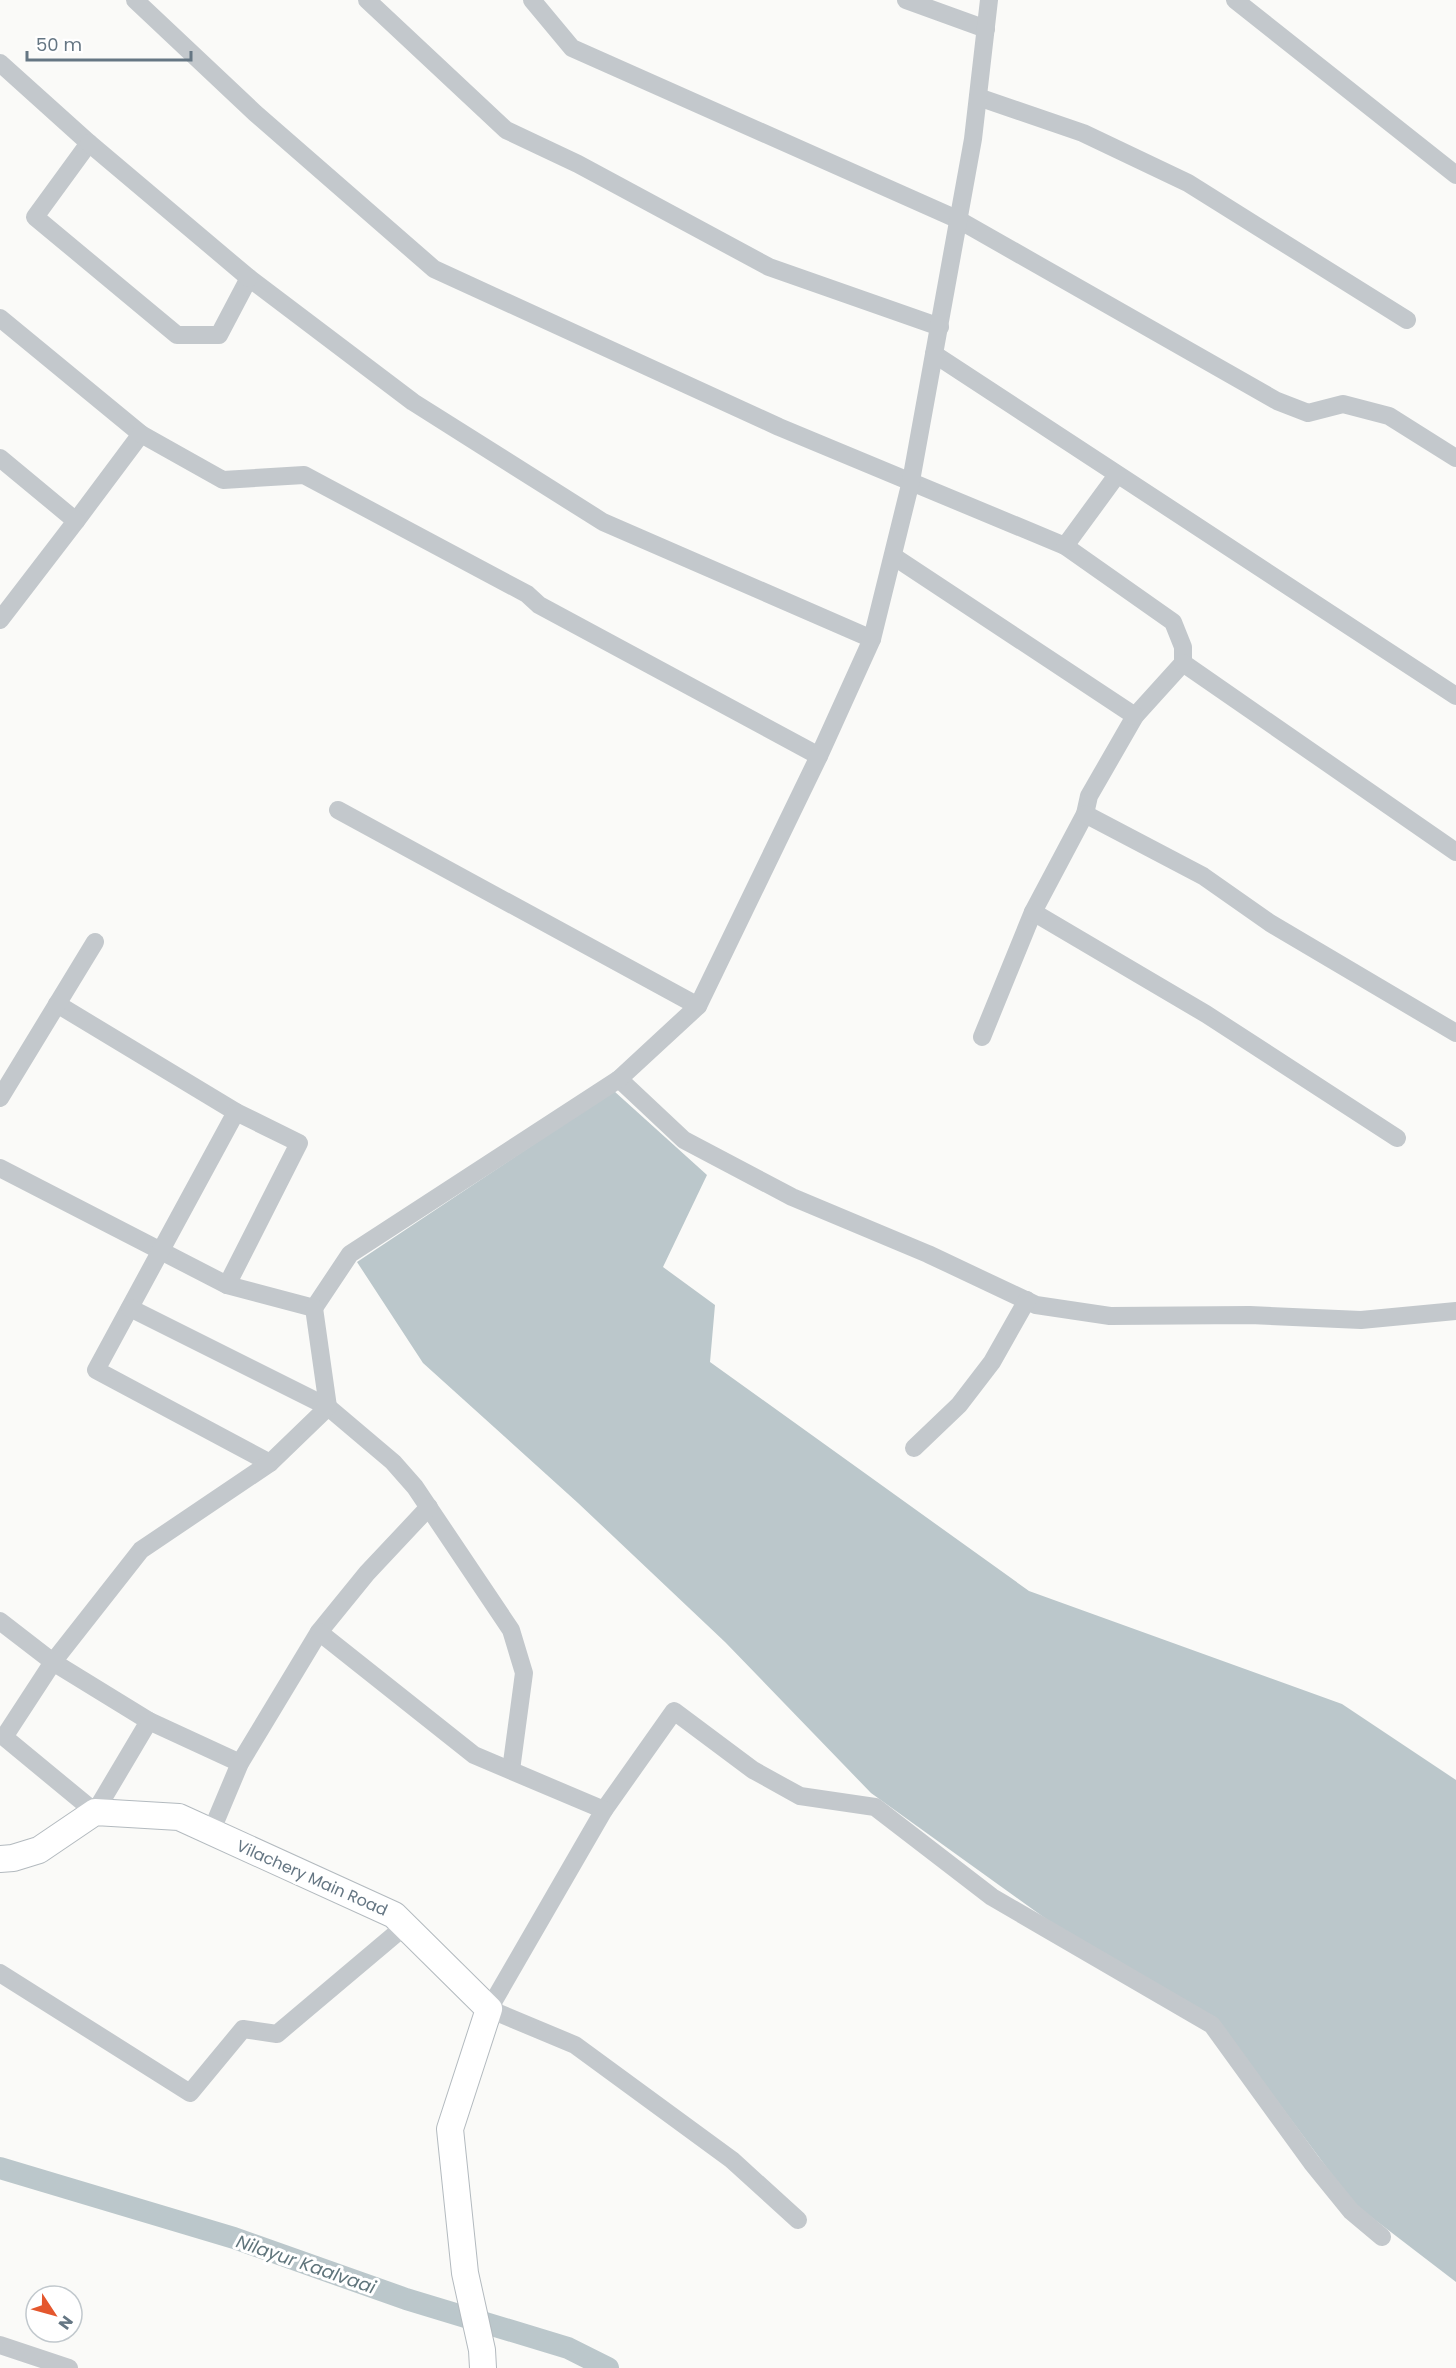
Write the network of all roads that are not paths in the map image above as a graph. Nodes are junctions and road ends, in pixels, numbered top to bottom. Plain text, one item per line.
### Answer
1 (135, 0) edge
2 (367, 0) edge
3 (532, 0) edge
4 (906, 0) edge
5 (989, 0) edge
6 (1235, 0) edge
7 (986, 29) junction
8 (0, 63) edge
9 (978, 97) junction
10 (89, 143) junction
11 (1456, 175) edge
12 (959, 220) junction
13 (249, 278) junction
14 (0, 318) edge
15 (1407, 320) dead end
16 (940, 327) junction
17 (934, 354) junction
18 (141, 434) junction
19 (0, 458) edge
20 (1456, 458) edge
21 (1117, 475) junction
22 (911, 481) junction
23 (76, 521) junction
24 (1065, 546) junction
25 (893, 556) junction
26 (0, 620) edge
27 (872, 639) junction
28 (1183, 663) junction
29 (1456, 696) edge
30 (1135, 716) junction
31 (819, 756) junction
32 (338, 810) dead end
33 (1085, 814) junction
34 (1456, 852) edge
35 (1033, 912) junction
36 (95, 942) dead end
37 (57, 1004) junction
38 (698, 1006) junction
39 (1456, 1033) edge
40 (982, 1037) dead end
41 (619, 1079) junction
42 (0, 1098) edge
43 (236, 1112) junction
44 (1397, 1138) dead end
45 (0, 1168) edge
46 (162, 1252) junction
47 (227, 1285) junction
48 (1027, 1300) junction
49 (130, 1308) junction
50 (314, 1308) junction
51 (1456, 1311) edge
52 (328, 1407) junction
53 (914, 1448) dead end
54 (270, 1463) junction
55 (429, 1507) junction
56 (0, 1621) edge
57 (319, 1632) junction
58 (53, 1662) junction
59 (149, 1721) junction
60 (2, 1736) edge
61 (240, 1763) junction
62 (511, 1770) junction
63 (604, 1810) junction
64 (95, 1812) junction
65 (211, 1832) junction
66 (0, 1859) edge
67 (405, 1926) junction
68 (0, 1973) edge
69 (489, 2009) junction
70 (798, 2220) dead end
71 (1382, 2237) dead end
72 (0, 2345) edge
73 (482, 2359) edge
74 (69, 2368) edge

1 - 22 street
2 - 16 street
3 - 12 street
4 - 7 street
5 - 7 street
6 - 11 street
7 - 9 street
8 - 10 street
9 - 12 street
9 - 15 street
10 - 13 street
10 - 13 street
12 - 16 street
12 - 20 street
13 - 27 street
14 - 18 street
16 - 17 street
17 - 21 street
17 - 22 street
18 - 23 street
18 - 31 street
19 - 23 street
21 - 24 street
21 - 29 street
22 - 24 street
22 - 25 street
23 - 26 street
24 - 28 street
25 - 27 street
25 - 30 street
27 - 31 street
28 - 30 street
28 - 34 street
30 - 33 street
31 - 38 street
32 - 38 street
33 - 35 street
33 - 39 street
35 - 40 street
35 - 44 street
36 - 37 street
37 - 42 street
37 - 43 street
38 - 41 street
41 - 48 street
41 - 50 street
43 - 46 street
43 - 47 street
45 - 46 street
46 - 47 street
46 - 49 street
47 - 50 street
48 - 51 street
48 - 53 street
49 - 52 street
49 - 54 street
50 - 52 street
52 - 54 street
52 - 55 street
54 - 58 street
55 - 57 street
55 - 62 street
56 - 58 street
57 - 61 street
57 - 62 street
58 - 59 street
58 - 60 street
59 - 61 street
59 - 64 street
60 - 64 street
61 - 65 street
62 - 63 street
63 - 69 street
63 - 71 street
64 - 65 main road, Vilachery Main Road
64 - 66 main road
65 - 67 main road, Vilachery Main Road
67 - 68 street
67 - 69 main road, Vilachery Main Road
69 - 70 street
69 - 73 main road
72 - 74 street

